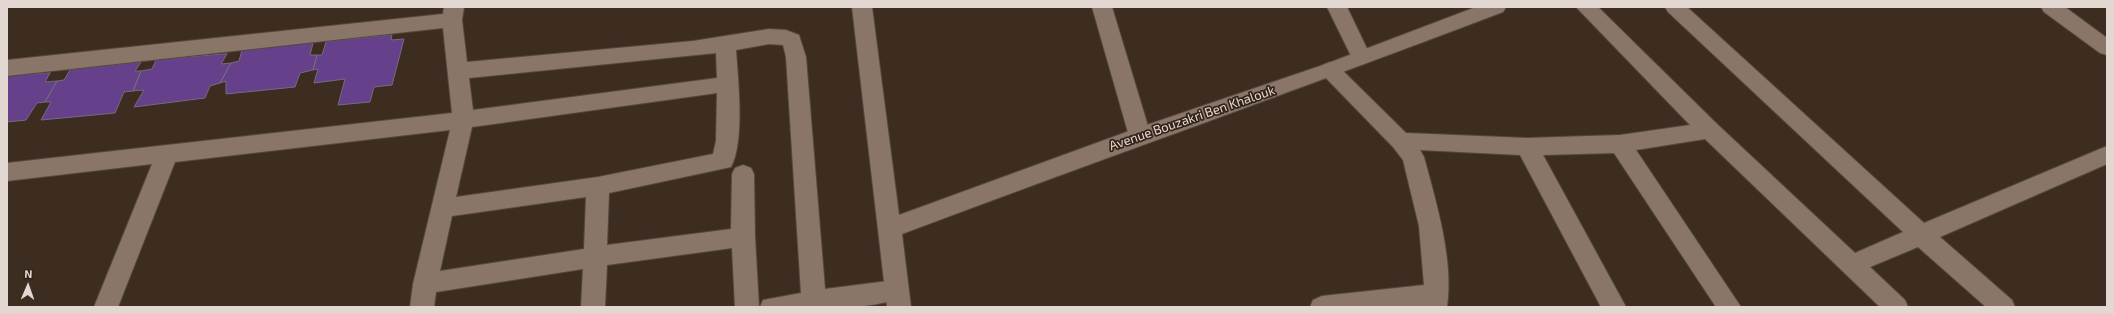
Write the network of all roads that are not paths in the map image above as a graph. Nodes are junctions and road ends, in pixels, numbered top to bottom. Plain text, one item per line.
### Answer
1 (862, 7) edge
2 (1102, 7) edge
3 (1337, 7) edge
4 (1496, 7) edge
5 (1586, 7) edge
6 (1676, 7) edge
7 (2051, 7) edge
8 (453, 14) edge
9 (726, 44) junction
10 (2107, 48) edge
11 (1361, 58) junction
12 (7, 68) edge
13 (1330, 70) junction
14 (457, 71) junction
15 (728, 84) junction
16 (463, 120) junction
17 (1709, 130) junction
18 (1140, 136) junction
19 (1401, 141) junction
20 (1620, 144) junction
21 (1527, 147) junction
22 (167, 153) junction
23 (2107, 155) edge
24 (7, 172) edge
25 (743, 174) dead end
26 (598, 186) junction
27 (443, 208) junction
28 (888, 229) junction
29 (1921, 235) junction
30 (743, 237) junction
31 (595, 257) junction
32 (1851, 265) junction
33 (426, 284) junction
34 (898, 298) edge
35 (1436, 301) edge
36 (814, 304) edge
37 (106, 307) edge
38 (422, 307) edge
39 (593, 307) edge
40 (747, 307) edge
41 (772, 307) edge
42 (1322, 307) edge
43 (1614, 307) edge
44 (1729, 307) edge
45 (1896, 307) edge
46 (2003, 307) edge

1 - 28 street
2 - 18 street
3 - 11 street
4 - 11 street, Avenue Bouzakri Ben Khalouk
5 - 17 street
6 - 29 street
7 - 10 street
8 - 12 street
8 - 14 street
9 - 14 street
9 - 15 street
9 - 36 street
11 - 13 street, Avenue Bouzakri Ben Khalouk
13 - 18 street, Avenue Bouzakri Ben Khalouk
13 - 19 street
14 - 16 street
15 - 16 street
15 - 26 street
16 - 22 street
16 - 27 street
17 - 20 street
17 - 32 street
18 - 28 street, Avenue Bouzakri Ben Khalouk
19 - 21 street
19 - 35 street
20 - 21 street
20 - 44 street
21 - 43 street
22 - 24 street
22 - 37 street
23 - 29 street
25 - 30 street
26 - 27 street
26 - 31 street
27 - 33 street
28 - 34 street
29 - 32 street
29 - 46 street
30 - 31 street
30 - 40 street
31 - 33 street
31 - 39 street
32 - 45 street
33 - 38 street
34 - 36 street
35 - 42 street
36 - 41 street

